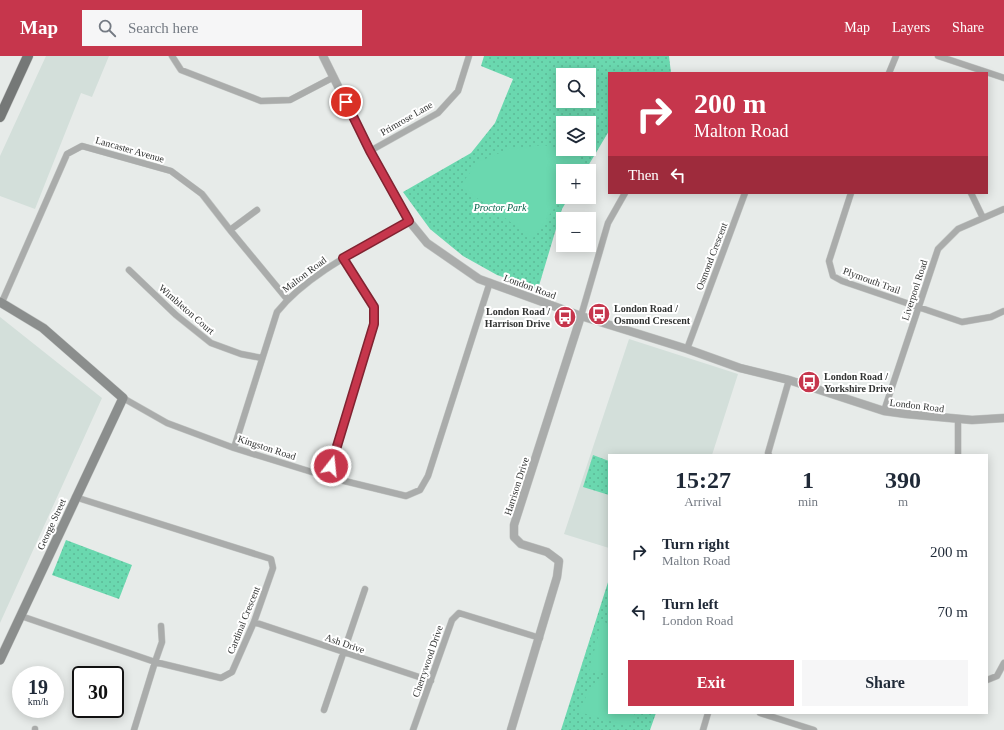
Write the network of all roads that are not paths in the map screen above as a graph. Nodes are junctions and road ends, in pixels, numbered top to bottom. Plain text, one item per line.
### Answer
1 (28, 56) edge
2 (172, 56) edge
3 (323, 56) edge
4 (469, 56) edge
5 (896, 56) edge
6 (938, 56) edge
7 (889, 72) edge
8 (986, 72) edge
9 (988, 73) edge
10 (334, 77) junction
11 (1004, 78) edge
12 (0, 118) edge
13 (370, 151) junction
14 (624, 194) edge
15 (745, 194) edge
16 (851, 194) edge
17 (971, 194) edge
18 (1004, 209) edge
19 (257, 210) dead end
20 (983, 218) junction
21 (409, 221) junction
22 (230, 230) junction
23 (343, 258) junction
24 (129, 270) dead end
25 (490, 282) junction
26 (287, 299) junction
27 (1, 302) edge
28 (919, 307) junction
29 (1004, 311) edge
30 (581, 316) junction
31 (687, 349) junction
32 (262, 358) junction
33 (789, 380) junction
34 (123, 398) junction
35 (884, 411) junction
36 (1004, 418) edge
37 (958, 419) junction
38 (234, 448) junction
39 (768, 454) edge
40 (958, 454) edge
41 (328, 477) junction
42 (75, 497) junction
43 (365, 589) dead end
44 (21, 616) junction
45 (254, 622) junction
46 (161, 626) dead end
47 (540, 638) junction
48 (344, 653) junction
49 (0, 660) edge
50 (154, 662) junction
51 (1004, 663) edge
52 (988, 680) edge
53 (430, 682) junction
54 (324, 710) dead end
55 (708, 714) edge
56 (763, 714) edge
57 (134, 730) edge
58 (413, 730) edge
59 (511, 730) edge
60 (703, 730) edge
61 (814, 730) edge

1 - 12 main road
2 - 10 street
3 - 10 street, London Road
4 - 13 street, Primrose Lane
5 - 7 street
6 - 8 street
9 - 11 street
10 - 13 street, London Road
13 - 21 street, London Road
14 - 30 street
15 - 31 street, Osmond Crescent
16 - 28 street, Plymouth Trail
17 - 20 street
18 - 20 street, Liverpool Road
19 - 22 street
20 - 28 street, Liverpool Road
21 - 23 street, Malton Road
21 - 25 street, London Road
22 - 26 street, Lancaster Avenue
22 - 27 street, Lancaster Avenue
23 - 26 street, Malton Road
23 - 41 street
24 - 32 street, Wimbleton Court
25 - 30 street, London Road
25 - 41 street, Kingston Road
26 - 32 street, Malton Road
27 - 34 main road, Kingston Road
28 - 29 street
28 - 35 street, Liverpool Road
30 - 31 street, London Road
30 - 47 street, Harrison Drive
31 - 33 street, London Road
32 - 38 street, Malton Road
33 - 35 street, London Road
33 - 39 street
34 - 38 street, Kingston Road
34 - 42 main road, George Street
35 - 37 street, London Road
36 - 37 street, London Road
37 - 40 street
38 - 41 street, Kingston Road
42 - 44 main road, George Street
42 - 45 street, Cardinal Crescent
43 - 48 street
44 - 49 main road, George Street
44 - 50 street, Cardinal Crescent
45 - 48 street, Ash Drive
45 - 50 street, Cardinal Crescent
46 - 50 street
47 - 53 street, Cherrywood Drive
47 - 59 street, Harrison Drive
48 - 53 street, Ash Drive
48 - 54 street
50 - 57 street
51 - 52 street
53 - 58 street, Cherrywood Drive
55 - 60 street
56 - 61 street

